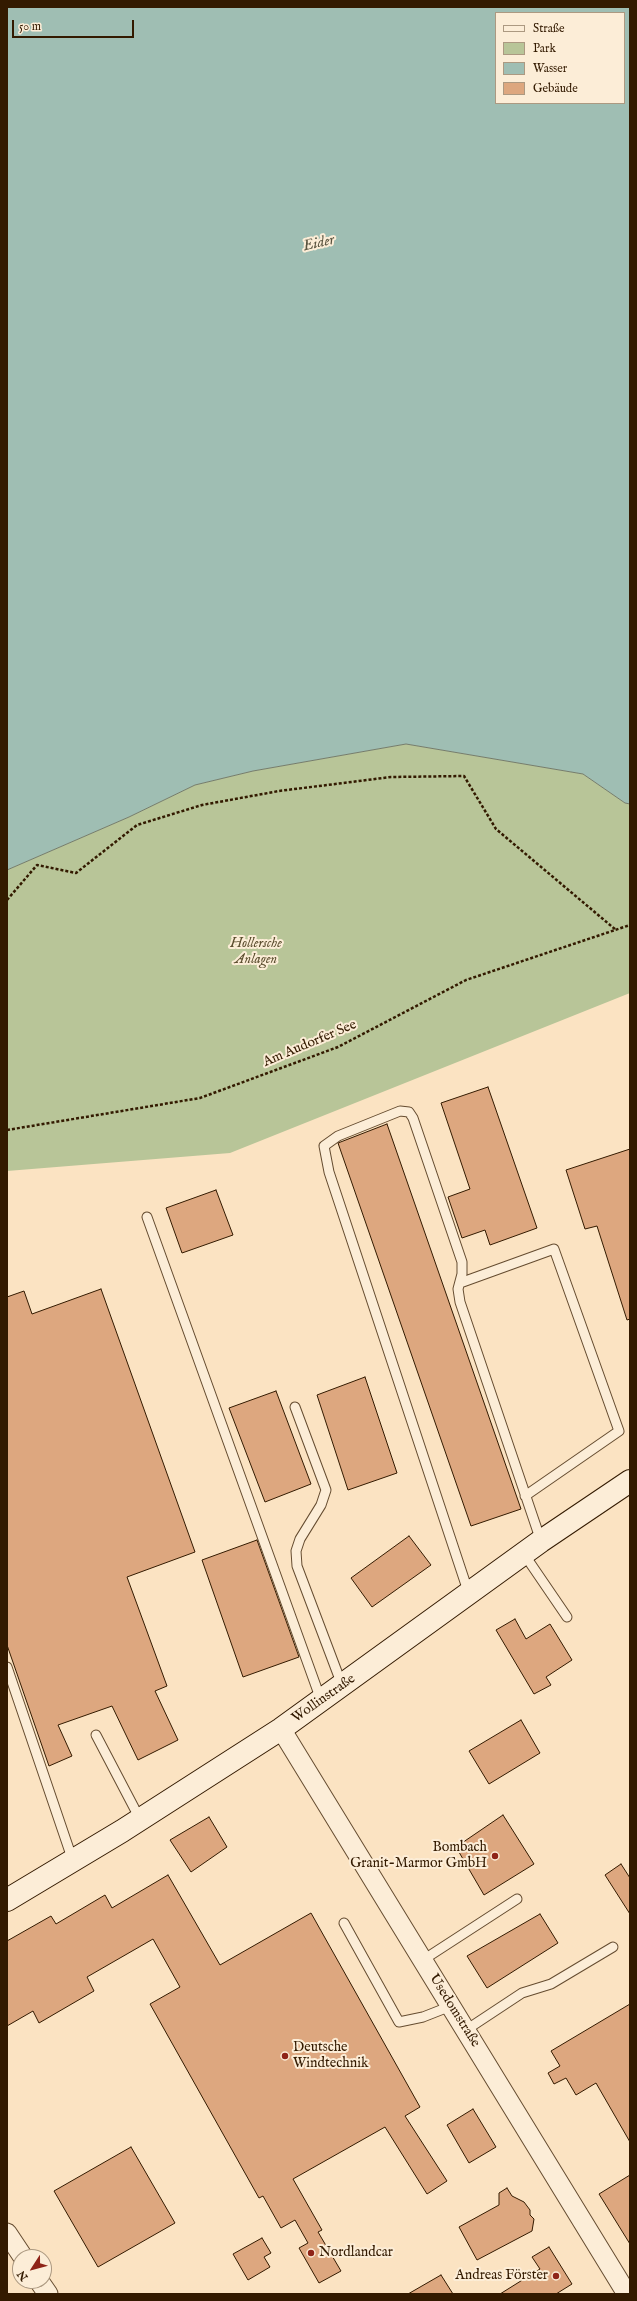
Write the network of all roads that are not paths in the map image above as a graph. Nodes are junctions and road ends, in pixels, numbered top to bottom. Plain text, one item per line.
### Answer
1 (147, 1217) dead end
2 (460, 1283) junction
3 (295, 1408) dead end
4 (630, 1481) edge
5 (525, 1496) junction
6 (541, 1541) junction
7 (524, 1554) junction
8 (469, 1594) junction
9 (567, 1617) dead end
10 (7, 1667) edge
11 (343, 1686) junction
12 (322, 1702) junction
13 (281, 1729) junction
14 (96, 1735) dead end
15 (140, 1819) junction
16 (73, 1861) junction
17 (517, 1899) dead end
18 (7, 1900) edge
19 (344, 1923) dead end
20 (613, 1947) dead end
21 (423, 1960) junction
22 (451, 2006) junction
23 (466, 2030) junction
24 (7, 2233) edge
25 (18, 2249) edge
26 (627, 2294) edge

1 - 12 lane
2 - 5 lane
2 - 5 lane
2 - 8 lane
3 - 11 lane
4 - 6 street, Wollinstraße
5 - 6 lane
6 - 7 street, Wollinstraße
7 - 8 street, Wollinstraße
7 - 9 lane
8 - 11 street, Wollinstraße
10 - 16 lane
11 - 12 street, Wollinstraße
12 - 13 street, Wollinstraße
13 - 15 street, Wollinstraße
13 - 21 street, Usedomstraße
14 - 15 lane
15 - 16 street, Wollinstraße
16 - 18 street, Wollinstraße
17 - 21 lane
19 - 22 lane
20 - 23 lane
21 - 22 street, Usedomstraße
22 - 23 street, Usedomstraße
23 - 26 street, Usedomstraße
24 - 25 street

